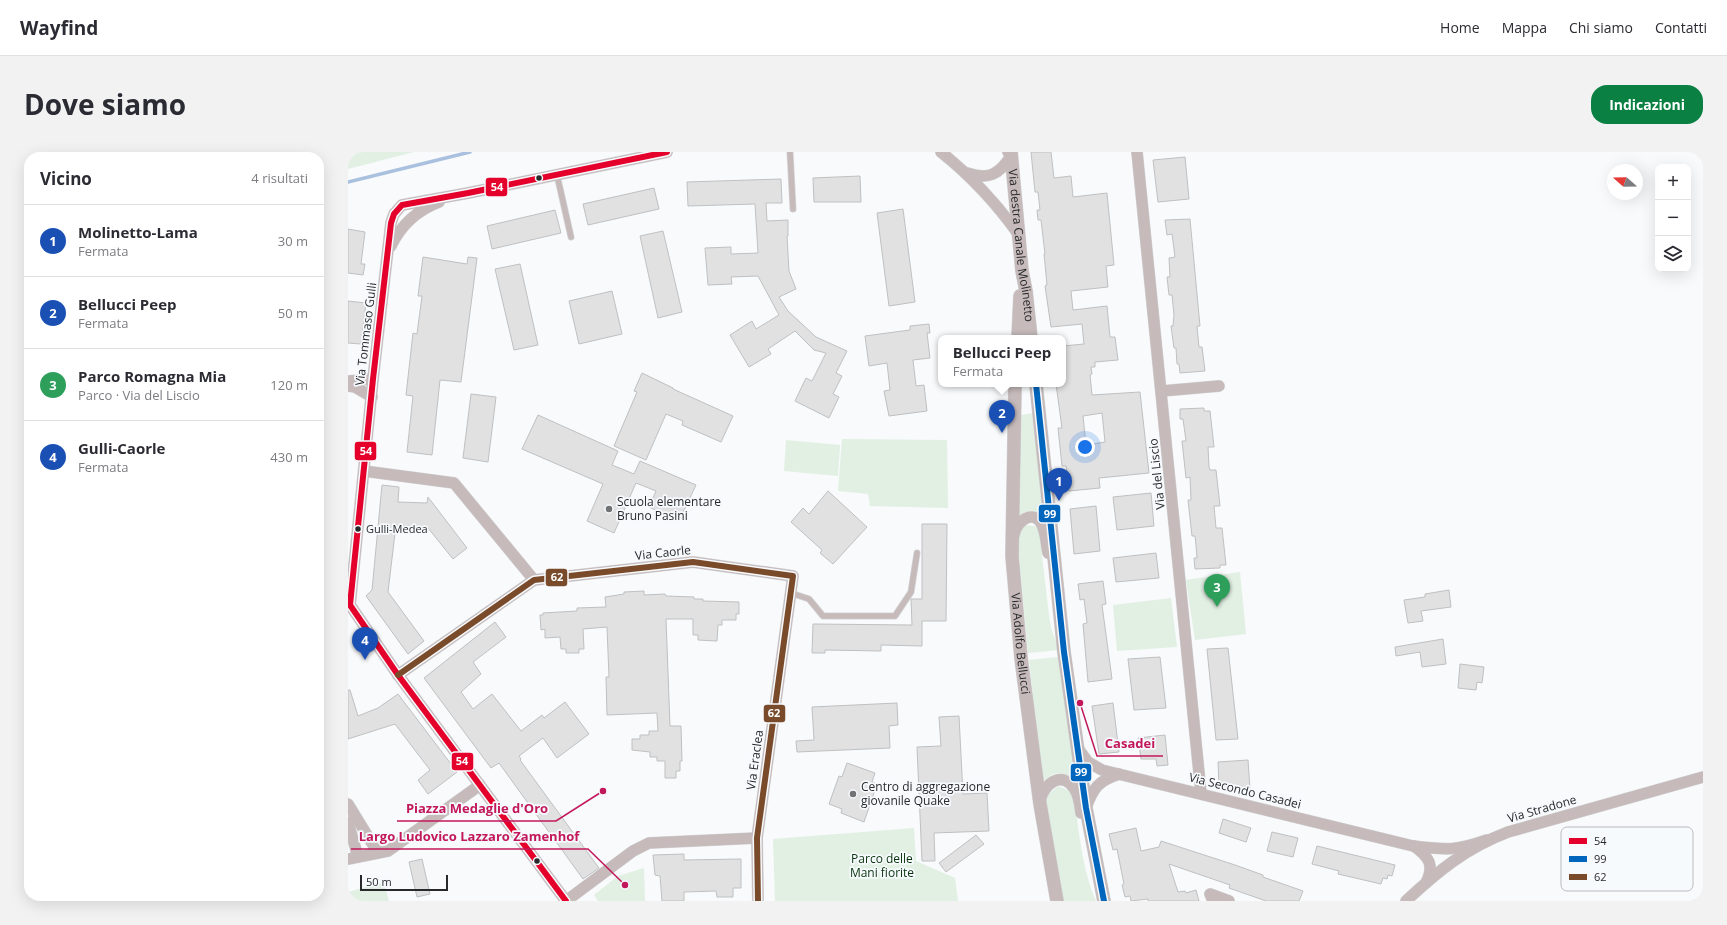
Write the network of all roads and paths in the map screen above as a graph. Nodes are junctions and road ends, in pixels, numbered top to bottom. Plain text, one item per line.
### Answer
1 (667, 152) edge
2 (790, 152) edge
3 (941, 152) edge
4 (1137, 152) edge
5 (1010, 153) edge
6 (966, 172) junction
7 (557, 175) junction
8 (468, 193) junction
9 (794, 209) dead end
10 (1019, 236) junction
11 (571, 237) dead end
12 (389, 250) junction
13 (1022, 271) junction
14 (1018, 335) edge
15 (1031, 335) edge
16 (373, 379) junction
17 (348, 381) edge
18 (348, 386) edge
19 (1219, 386) dead end
20 (1015, 387) edge
21 (1036, 387) edge
22 (1162, 391) junction
23 (372, 397) junction
24 (364, 471) junction
25 (1012, 546) junction
26 (917, 553) dead end
27 (794, 576) joint
28 (534, 580) junction
29 (791, 593) junction
30 (1059, 606) junction
31 (398, 675) junction
32 (1077, 747) junction
33 (1120, 774) junction
34 (1703, 777) edge
35 (480, 785) junction
36 (1202, 793) junction
37 (348, 804) edge
38 (1040, 804) junction
39 (1086, 808) junction
40 (348, 822) edge
41 (757, 838) junction
42 (1487, 840) junction
43 (1413, 846) junction
44 (378, 853) junction
45 (353, 858) edge
46 (1425, 884) junction
47 (566, 901) edge
48 (758, 901) edge
49 (1057, 901) edge
50 (1104, 901) edge
51 (1213, 901) edge
52 (1229, 901) edge
53 (1406, 901) edge

1 - 7 street, Via Tommaso Gulli
2 - 9 lane
3 - 6 street
4 - 22 street, Via del Liscio
5 - 6 street
5 - 10 street, Via destra Canale Molinetto
6 - 10 street
7 - 8 street, Via Tommaso Gulli
7 - 11 lane
8 - 12 street, Via Tommaso Gulli
8 - 12 street, Via Tommaso Gulli
10 - 13 street, Via destra Canale Molinetto
12 - 16 street, Via Tommaso Gulli
13 - 14 street
13 - 15 street, Via destra Canale Molinetto
16 - 17 street
16 - 23 street, Via Tommaso Gulli
18 - 23 street
19 - 22 street
20 - 25 street, Via Adolfo Bellucci
21 - 30 street
22 - 36 street, Via del Liscio
23 - 24 street, Via Tommaso Gulli
24 - 28 street
24 - 31 street, Via Tommaso Gulli
25 - 30 street
25 - 38 street, Via Adolfo Bellucci
26 - 29 lane
27 - 28 street, Via Caorle
27 - 29 street, Via Eraclea
28 - 31 street, Via Caorle
29 - 41 street, Via Eraclea
30 - 32 street
31 - 35 street, Via Tommaso Gulli
32 - 33 street, Via Secondo Casadei
32 - 39 street
33 - 36 street, Via Secondo Casadei
33 - 39 street
34 - 42 street, Via Stradone
35 - 44 street
35 - 47 street, Via Tommaso Gulli
36 - 43 street, Via Secondo Casadei
37 - 44 street
38 - 49 street, Via Adolfo Bellucci
38 - 50 street
39 - 50 street
40 - 45 street
41 - 47 street
41 - 48 street, Via Eraclea
42 - 43 street, Via Secondo Casadei
42 - 46 street, Via Stradone
43 - 46 street
44 - 45 street
46 - 53 street, Via Stradone
51 - 52 street

